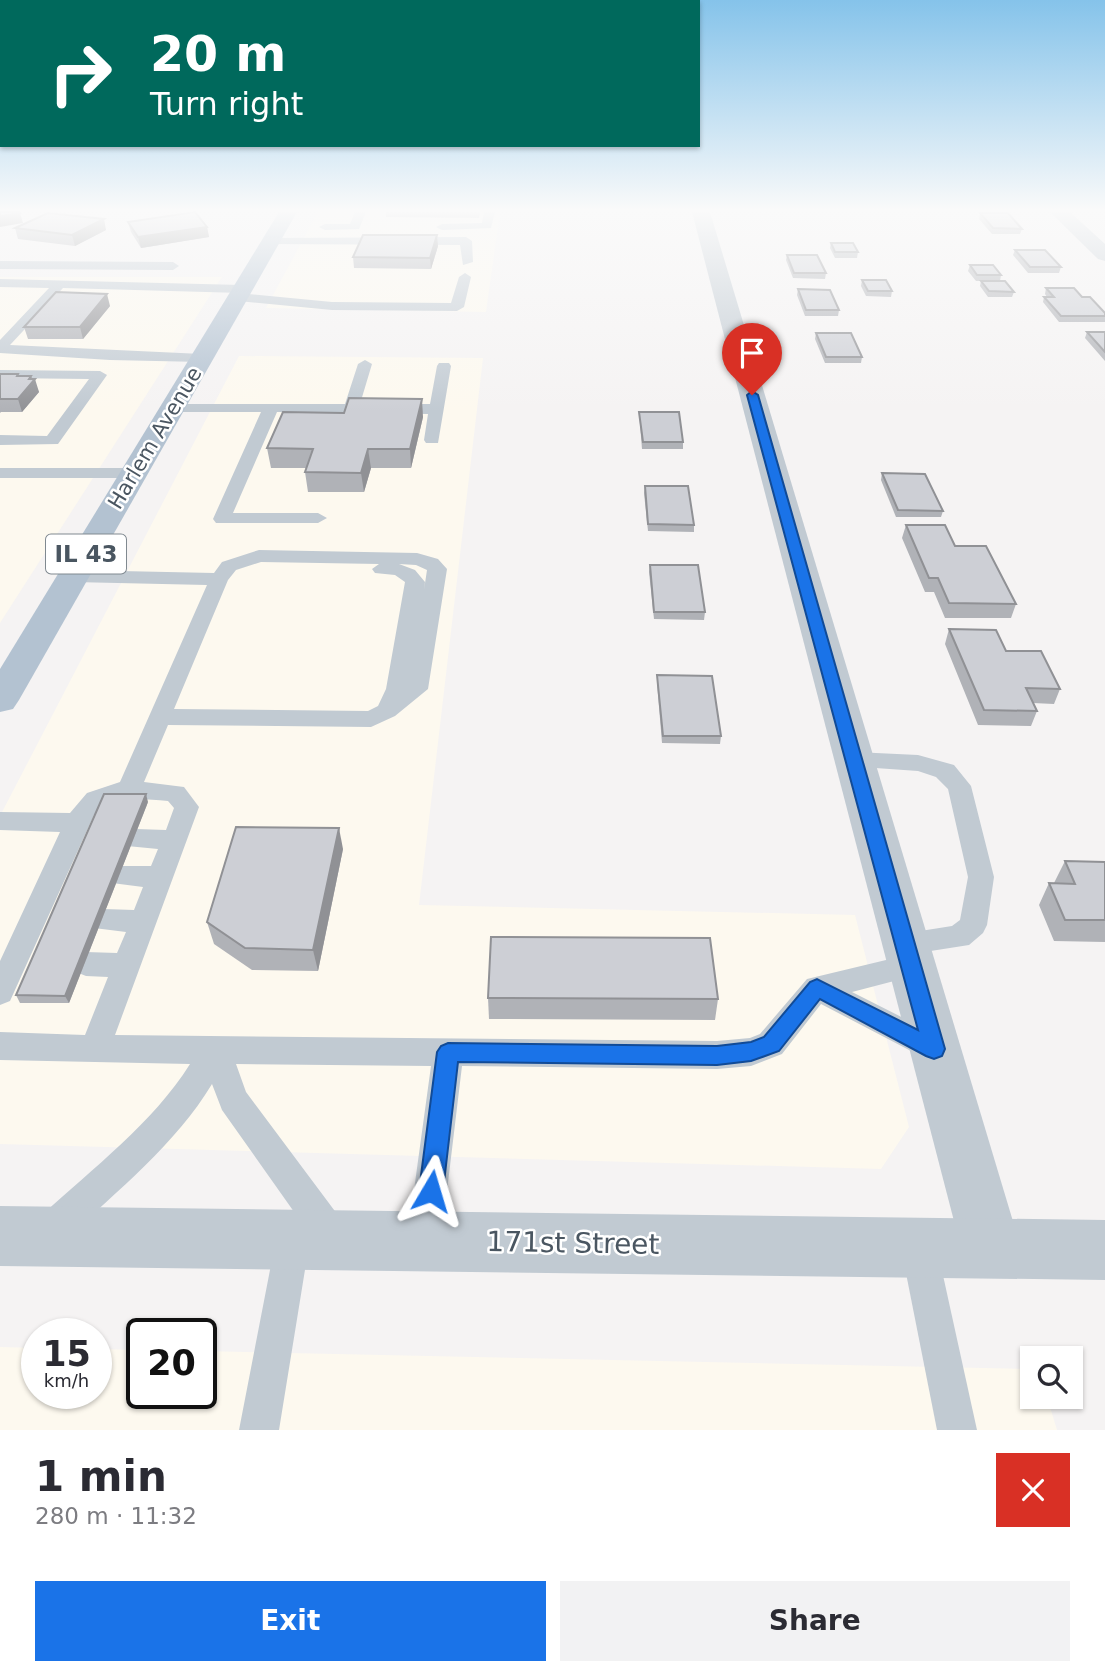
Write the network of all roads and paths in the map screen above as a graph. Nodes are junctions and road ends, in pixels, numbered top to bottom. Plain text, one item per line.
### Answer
1 (249, 279) edge
2 (465, 279) edge
3 (720, 279) edge
4 (0, 283) edge
5 (21, 283) junction
6 (60, 284) junction
7 (240, 293) junction
8 (7, 297) dead end
9 (0, 349) edge
10 (202, 358) junction
11 (365, 364) dead end
12 (444, 366) dead end
13 (0, 374) edge
14 (173, 407) junction
15 (351, 409) junction
16 (437, 409) junction
17 (270, 410) junction
18 (0, 440) edge
19 (432, 440) dead end
20 (0, 473) edge
21 (134, 473) junction
22 (318, 518) dead end
23 (224, 573) junction
24 (73, 576) junction
25 (0, 700) edge
26 (160, 717) junction
27 (855, 761) junction
28 (128, 791) junction
29 (0, 821) edge
30 (83, 833) junction
31 (136, 839) dead end
32 (175, 840) junction
33 (54, 874) junction
34 (85, 875) edge
35 (121, 876) dead end
36 (160, 877) junction
37 (32, 919) junction
38 (65, 920) edge
39 (104, 920) dead end
40 (143, 921) junction
41 (908, 955) junction
42 (13, 963) junction
43 (46, 963) edge
44 (86, 964) dead end
45 (126, 965) junction
46 (817, 988) junction
47 (0, 992) edge
48 (0, 1046) edge
49 (95, 1049) junction
50 (934, 1049) junction
51 (216, 1050) junction
52 (448, 1052) junction
53 (22, 1236) edge
54 (314, 1240) junction
55 (424, 1241) junction
56 (919, 1247) junction
57 (991, 1248) junction
58 (1105, 1250) edge
59 (259, 1430) edge
60 (957, 1430) edge

1 - 7 main road, Harlem Avenue / IL 43
2 - 7 lane
3 - 27 street
4 - 5 lane
5 - 6 lane
5 - 8 lane
6 - 7 lane
6 - 9 lane
7 - 10 main road, Harlem Avenue / IL 43
9 - 10 lane
10 - 14 main road, Harlem Avenue / IL 43
11 - 15 lane
12 - 16 lane
13 - 18 lane
14 - 17 lane
14 - 21 main road, Harlem Avenue / IL 43
15 - 16 lane
15 - 17 lane
16 - 19 lane
17 - 22 lane
20 - 21 lane
21 - 24 main road, Harlem Avenue / IL 43
23 - 24 lane
23 - 26 lane
23 - 26 lane
24 - 25 main road, Harlem Avenue / IL 43
26 - 28 lane
27 - 41 street
27 - 41 lane
28 - 30 lane
28 - 32 lane
29 - 30 lane
30 - 33 lane
31 - 32 lane
32 - 36 lane
33 - 34 lane
33 - 37 lane
35 - 36 lane
36 - 40 lane
37 - 38 lane
37 - 42 lane
39 - 40 lane
40 - 45 lane
41 - 46 lane
41 - 50 street
42 - 43 lane
42 - 47 lane
44 - 45 lane
45 - 49 lane
46 - 50 lane
46 - 52 lane
48 - 49 lane
49 - 51 lane
50 - 57 street
51 - 52 lane
51 - 53 lane
51 - 54 lane
52 - 55 lane
53 - 54 street, 171st Street
54 - 55 street, 171st Street
54 - 59 lane
55 - 56 street, 171st Street
56 - 57 street, 171st Street
56 - 60 lane
57 - 58 street, 171st Street

